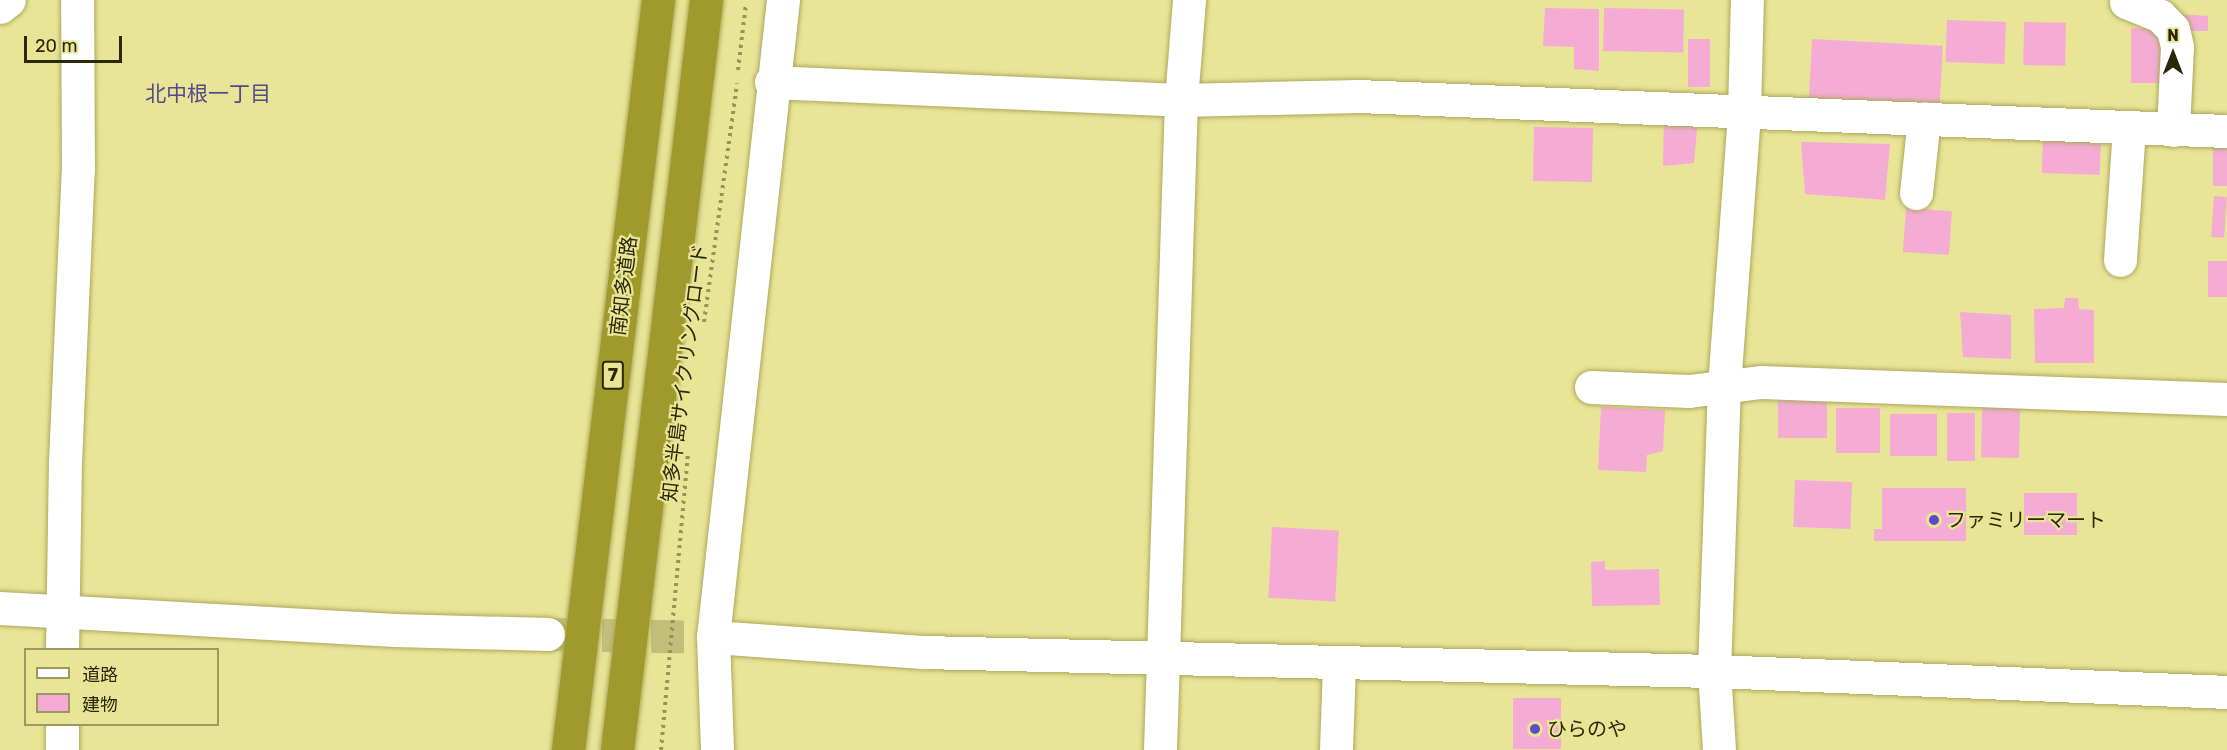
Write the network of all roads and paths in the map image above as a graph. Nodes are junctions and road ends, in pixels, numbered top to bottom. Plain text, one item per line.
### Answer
1 (9, 0) edge
2 (77, 0) edge
3 (658, 0) edge
4 (706, 0) edge
5 (747, 0) edge
6 (783, 0) edge
7 (1189, 0) edge
8 (1747, 0) edge
9 (2126, 2) dead end
10 (0, 7) edge
11 (771, 82) junction
12 (1181, 100) junction
13 (1744, 111) junction
14 (1924, 118) junction
15 (2129, 127) junction
16 (2173, 130) junction
17 (2227, 131) edge
18 (1916, 193) dead end
19 (2120, 260) dead end
20 (702, 334) dead end
21 (1724, 386) junction
22 (1591, 387) dead end
23 (2227, 399) edge
24 (688, 452) dead end
25 (0, 608) edge
26 (64, 611) junction
27 (548, 634) tunnel mouth
28 (713, 637) junction
29 (62, 648) edge
30 (1165, 656) junction
31 (1339, 665) junction
32 (1714, 671) junction
33 (2227, 692) edge
34 (62, 726) edge
35 (62, 750) edge
36 (568, 750) edge
37 (617, 750) edge
38 (661, 750) edge
39 (717, 750) edge
40 (1160, 750) edge
41 (1336, 750) edge
42 (1719, 750) edge

1 - 10 street
2 - 26 street
3 - 36 highway, 南知多道路 / 7
4 - 37 highway
5 - 20 path, 知多半島サイクリングロード
6 - 11 street
7 - 12 street
8 - 13 street
9 - 16 street
11 - 12 street
11 - 28 street
12 - 13 street
12 - 30 street
13 - 14 street
13 - 21 street
14 - 15 street
14 - 18 street
15 - 16 street
15 - 19 street
16 - 17 street
21 - 22 street
21 - 23 street
21 - 32 street
24 - 38 path, 知多半島サイクリングロード
25 - 26 street
26 - 27 street
26 - 29 street
28 - 30 street
28 - 39 street
30 - 31 street
30 - 40 street
31 - 32 street
31 - 41 street
32 - 33 street
32 - 42 street
34 - 35 street

